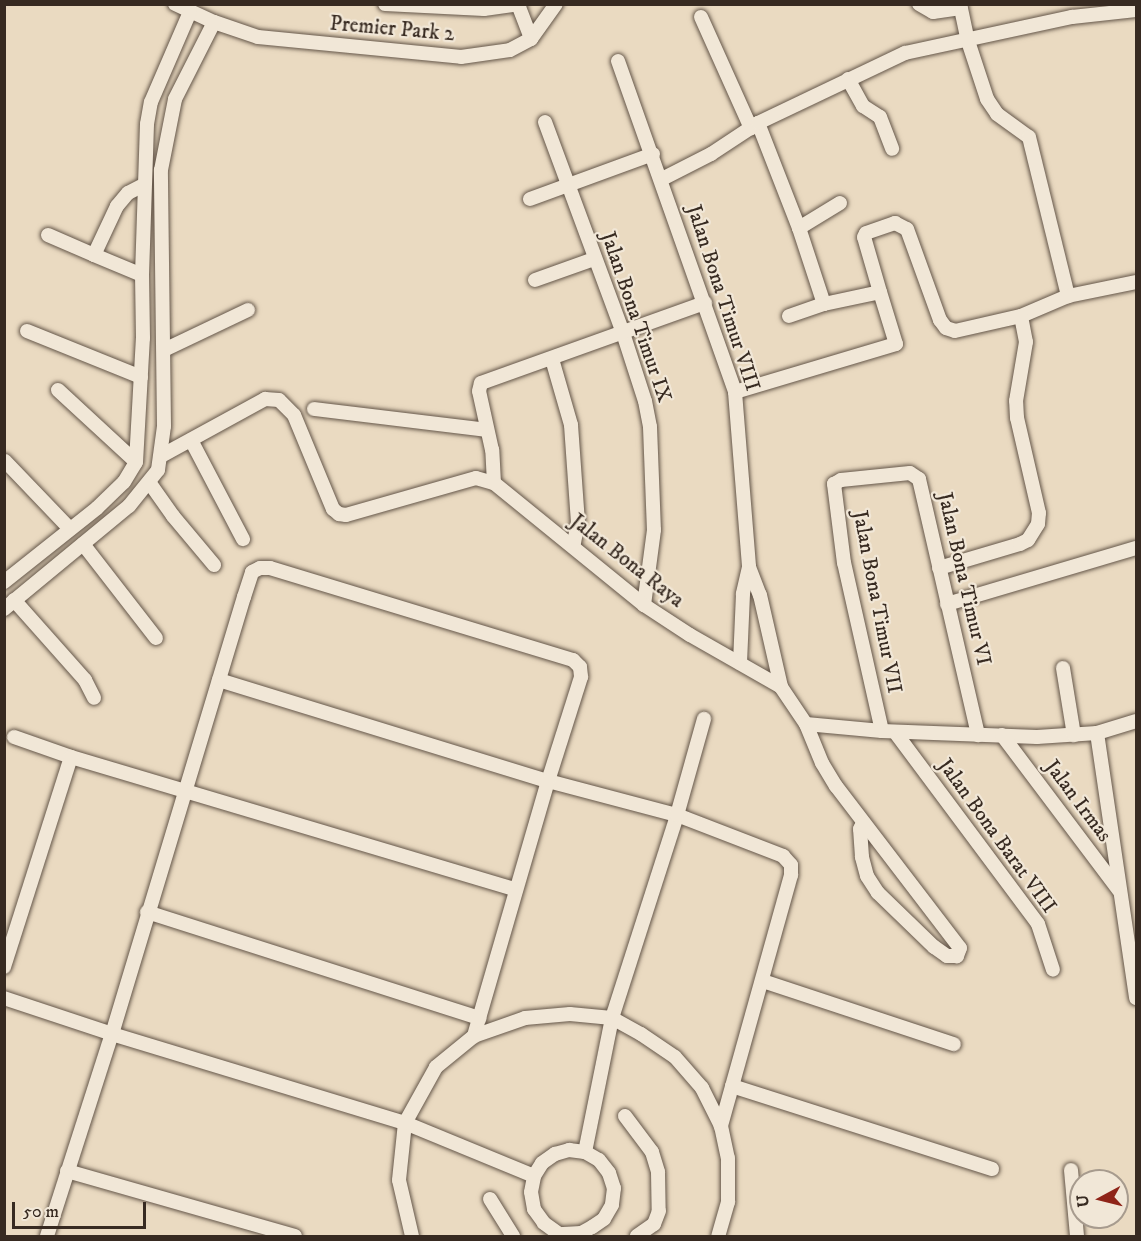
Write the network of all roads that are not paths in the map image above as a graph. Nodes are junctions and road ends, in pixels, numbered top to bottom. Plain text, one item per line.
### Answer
1 (175, 4) edge
2 (385, 4) edge
3 (556, 4) edge
4 (919, 4) edge
5 (520, 6) edge
6 (960, 6) edge
7 (1137, 10) edge
8 (190, 12) junction
9 (701, 17) dead end
10 (214, 22) junction
11 (967, 38) junction
12 (531, 39) junction
13 (618, 61) dead end
14 (848, 79) junction
15 (545, 122) dead end
16 (755, 126) junction
17 (892, 149) dead end
18 (653, 154) junction
19 (662, 179) junction
20 (144, 185) junction
21 (568, 186) junction
22 (530, 199) dead end
23 (840, 203) dead end
24 (799, 228) junction
25 (48, 235) dead end
26 (94, 255) junction
27 (594, 259) junction
28 (142, 275) junction
29 (535, 280) dead end
30 (1137, 282) edge
31 (880, 292) junction
32 (1068, 296) junction
33 (705, 303) junction
34 (824, 304) junction
35 (248, 310) dead end
36 (789, 316) dead end
37 (1021, 316) junction
38 (27, 331) dead end
39 (623, 333) junction
40 (143, 338) junction
41 (164, 343) junction
42 (552, 359) junction
43 (141, 377) junction
44 (58, 390) dead end
45 (735, 392) junction
46 (314, 409) dead end
47 (487, 430) junction
48 (191, 440) junction
49 (160, 456) junction
50 (5, 461) edge
51 (136, 462) junction
52 (148, 482) junction
53 (837, 482) joint
54 (494, 483) junction
55 (70, 529) junction
56 (243, 539) dead end
57 (83, 544) junction
58 (573, 547) junction
59 (1137, 548) edge
60 (40, 554) junction
61 (214, 565) dead end
62 (749, 567) junction
63 (939, 568) junction
64 (50, 571) junction
65 (4, 582) edge
66 (947, 604) junction
67 (9, 605) edge
68 (644, 605) junction
69 (156, 638) dead end
70 (740, 663) junction
71 (1063, 668) dead end
72 (219, 680) junction
73 (782, 687) junction
74 (94, 698) dead end
75 (704, 719) dead end
76 (1137, 721) edge
77 (806, 724) junction
78 (888, 732) junction
79 (1097, 733) junction
80 (978, 735) junction
81 (1002, 735) junction
82 (1074, 735) junction
83 (14, 737) dead end
84 (71, 758) junction
85 (548, 781) junction
86 (186, 790) junction
87 (677, 815) junction
88 (863, 823) junction
89 (516, 890) junction
90 (1121, 891) junction
91 (147, 912) junction
92 (1132, 942) edge
93 (4, 966) edge
94 (1053, 970) dead end
95 (763, 981) junction
96 (4, 998) edge
97 (1137, 998) edge
98 (480, 1018) junction
99 (612, 1018) junction
100 (112, 1034) junction
101 (474, 1036) junction
102 (954, 1044) dead end
103 (732, 1086) junction
104 (625, 1116) dead end
105 (405, 1123) junction
106 (721, 1126) junction
107 (585, 1152) junction
108 (992, 1169) dead end
109 (67, 1171) junction
110 (534, 1176) junction
111 (490, 1198) dead end
112 (594, 1232) edge
113 (559, 1235) edge
114 (47, 1236) edge
115 (296, 1236) edge
116 (412, 1236) edge
117 (513, 1236) edge
118 (637, 1236) edge
119 (718, 1236) edge

1 - 8 street, Premier Park 2
2 - 5 street, Premier Park 2
3 - 12 street
4 - 6 street
5 - 12 street
6 - 11 street
7 - 11 street
8 - 10 street, Premier Park 2
8 - 20 street
9 - 16 street
10 - 12 street, Premier Park 2
10 - 41 street
11 - 14 street
11 - 32 street
13 - 18 street, Jalan Bona Timur VIII
14 - 16 street
14 - 17 street
15 - 21 street, Jalan Bona Timur IX
16 - 19 street
16 - 24 street
18 - 19 street, Jalan Bona Timur VIII
18 - 21 street
19 - 33 street, Jalan Bona Timur VIII
20 - 26 street
20 - 28 street
21 - 22 street
21 - 27 street, Jalan Bona Timur IX
23 - 24 street
24 - 34 street
25 - 26 street
26 - 28 street
27 - 29 street
27 - 39 street, Jalan Bona Timur IX
28 - 40 street
30 - 32 street
31 - 34 street
31 - 37 street
31 - 45 street
32 - 37 street
33 - 39 street
33 - 45 street, Jalan Bona Timur VIII
34 - 36 street
35 - 41 street
37 - 63 street
38 - 43 street
39 - 42 street
39 - 68 street, Jalan Bona Timur IX
40 - 41 street
40 - 43 street
41 - 49 street
42 - 47 street
42 - 58 street
43 - 51 street
44 - 51 street
45 - 62 street, Jalan Bona Timur VIII
46 - 47 street
47 - 54 street
48 - 49 street
48 - 54 street
48 - 56 street
49 - 52 street
50 - 55 street
51 - 55 street
52 - 57 street
52 - 61 street
53 - 63 street, Jalan Bona Timur VI
53 - 78 street, Jalan Bona Timur VII
54 - 58 street, Jalan Bona Raya
55 - 60 street
57 - 64 street
57 - 69 street
58 - 68 street, Jalan Bona Raya
59 - 66 street
60 - 64 street
60 - 65 street
62 - 70 street, Jalan Bona Timur VIII
62 - 73 street
63 - 66 street, Jalan Bona Timur VI
64 - 67 street
66 - 80 street, Jalan Bona Timur VI
67 - 74 street
68 - 70 street, Jalan Bona Raya
70 - 73 street, Jalan Bona Raya
71 - 82 street
72 - 85 street
72 - 85 street
72 - 86 street
73 - 77 street, Jalan Bona Raya
75 - 87 street
76 - 79 street
77 - 78 street
77 - 88 street, Jalan Bona Raya
78 - 80 street
78 - 94 street, Jalan Bona Barat VIII
79 - 82 street
79 - 90 street
80 - 81 street
81 - 82 street
81 - 90 street, Jalan Irmas
83 - 84 street
84 - 86 street
84 - 93 street
85 - 87 street
85 - 89 street
86 - 89 street
86 - 91 street
87 - 95 street
87 - 99 street
88 - 88 street, Jalan Bona Raya
89 - 98 street
90 - 92 street, Jalan Irmas
91 - 98 street
91 - 100 street
92 - 97 street, Jalan Irmas
95 - 102 street
95 - 103 street
96 - 100 street
98 - 101 street
99 - 101 street
99 - 106 street
99 - 107 street
100 - 105 street
100 - 109 street
101 - 105 street
103 - 106 street
103 - 108 street
104 - 118 street
105 - 110 street
105 - 116 street
106 - 119 street
107 - 110 street
107 - 112 street
109 - 114 street
109 - 115 street
110 - 113 street
111 - 117 street
112 - 113 street

